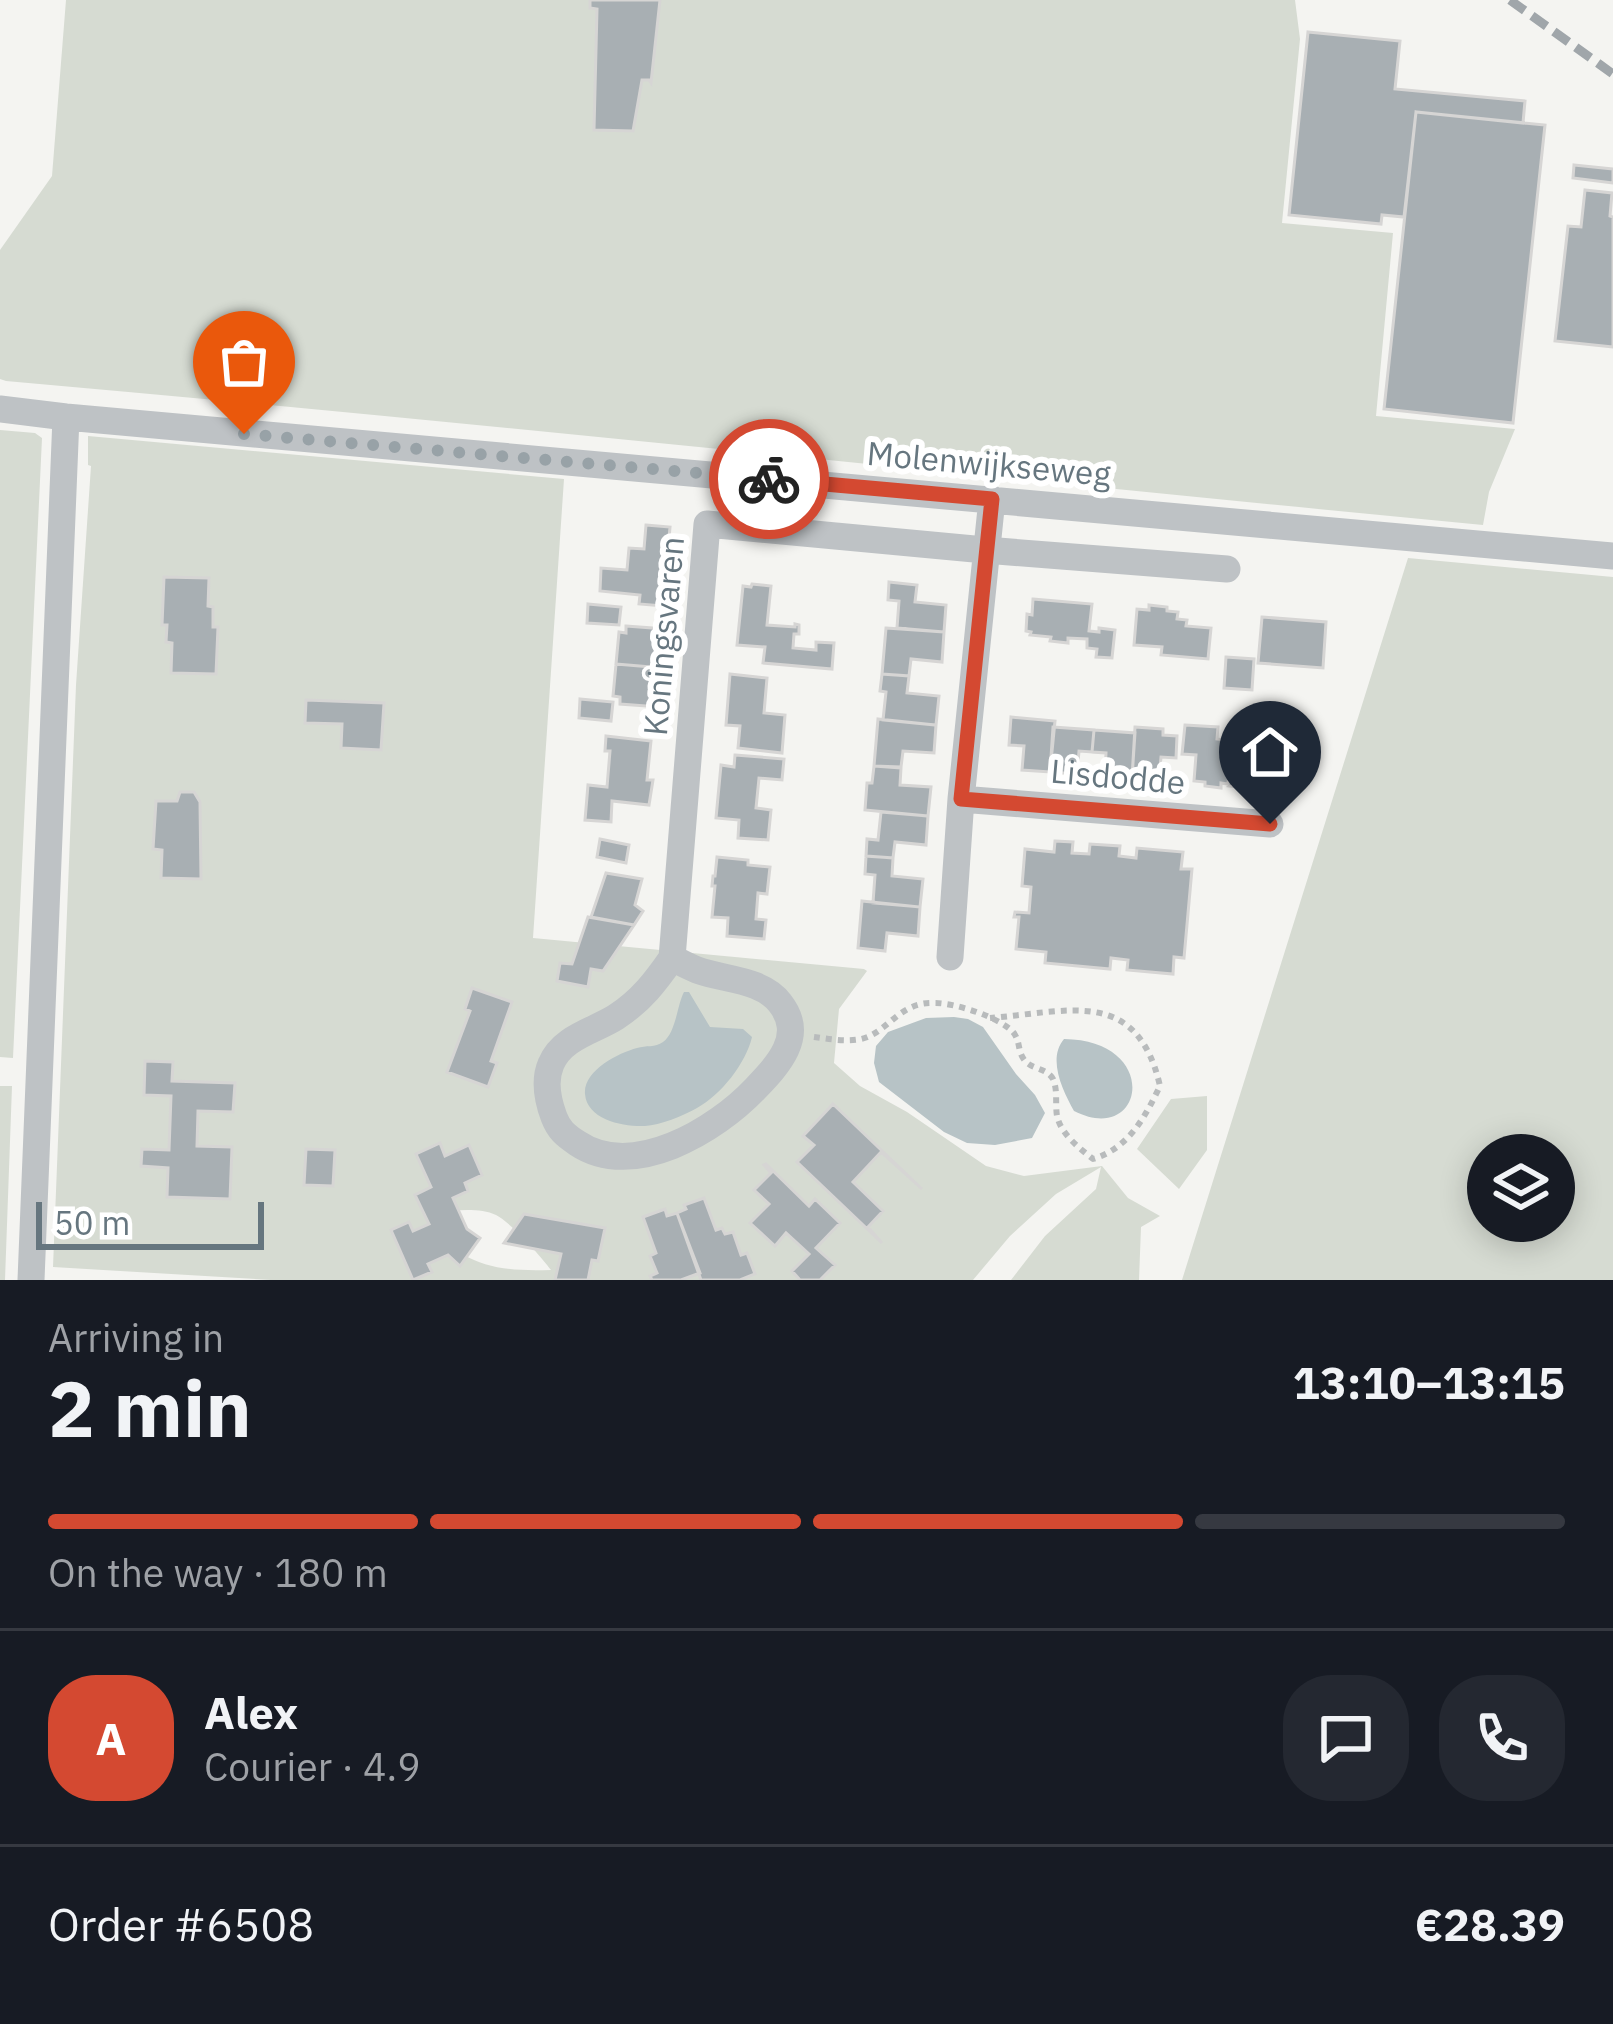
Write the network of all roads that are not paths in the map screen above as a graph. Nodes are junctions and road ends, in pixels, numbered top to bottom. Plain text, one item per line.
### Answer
1 (0, 409) edge
2 (66, 417) junction
3 (992, 499) junction
4 (985, 550) junction
5 (1613, 556) edge
6 (1226, 569) dead end
7 (961, 799) junction
8 (1270, 824) dead end
9 (950, 957) dead end
10 (672, 958) junction
11 (31, 1280) edge

1 - 2 street, Molenwijkseweg
2 - 3 street, Molenwijkseweg
2 - 11 street
3 - 4 street
3 - 5 street, Molenwijkseweg
4 - 6 street
4 - 7 street
4 - 10 street, Koningsvaren
7 - 8 street, Lisdodde
7 - 9 street
10 - 10 street

